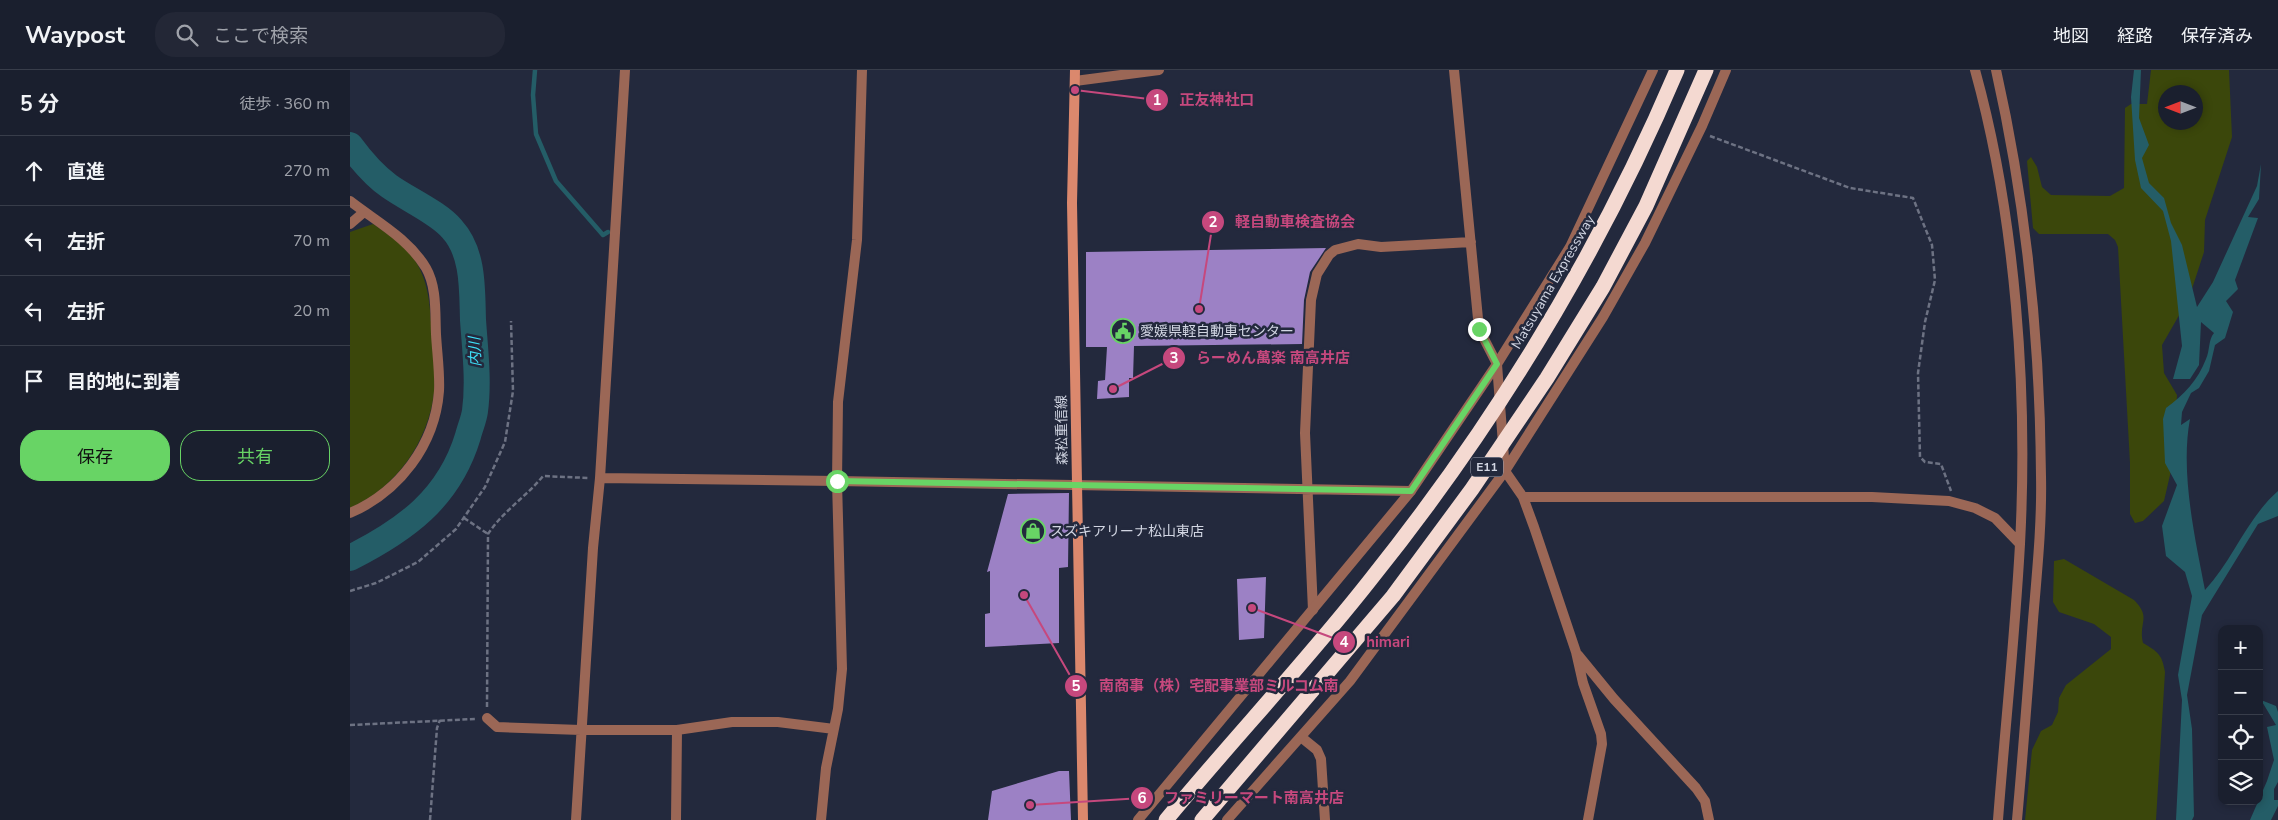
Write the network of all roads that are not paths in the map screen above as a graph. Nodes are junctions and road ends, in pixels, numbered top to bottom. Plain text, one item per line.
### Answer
1 (624, 70) edge
2 (862, 70) edge
3 (1075, 70) edge
4 (1159, 70) edge
5 (1454, 70) edge
6 (1653, 70) edge
7 (1677, 70) edge
8 (1706, 70) edge
9 (1726, 70) edge
10 (1976, 70) edge
11 (1996, 70) edge
12 (1075, 81) junction
13 (350, 200) edge
14 (364, 212) junction
15 (350, 224) edge
16 (1470, 242) junction
17 (1497, 364) junction
18 (1505, 471) junction
19 (600, 478) junction
20 (837, 481) junction
21 (1077, 484) junction
22 (1308, 489) junction
23 (1411, 491) junction
24 (1523, 497) junction
25 (350, 513) edge
26 (2020, 544) junction
27 (1313, 610) junction
28 (1576, 652) junction
29 (486, 718) road end
30 (834, 729) junction
31 (582, 730) junction
32 (677, 730) junction
33 (1301, 737) junction
34 (576, 820) edge
35 (676, 820) edge
36 (821, 820) edge
37 (1083, 820) edge
38 (1138, 820) edge
39 (1166, 820) edge
40 (1202, 820) edge
41 (1227, 820) edge
42 (1325, 820) edge
43 (1588, 820) edge
44 (1709, 820) edge
45 (1998, 820) edge
46 (2017, 820) edge

1 - 19 street
2 - 20 street
3 - 12 main road, 森松重信線
4 - 12 street
5 - 16 street
6 - 17 street
7 - 39 highway, Matsuyama Expressway / E11, bridge
8 - 40 highway, E11, bridge
9 - 18 street
10 - 26 street
11 - 46 street
12 - 21 main road, 森松重信線
13 - 14 street
14 - 15 street
14 - 25 street
16 - 17 street
16 - 22 street
17 - 18 street
17 - 23 street
18 - 24 street
18 - 33 street
19 - 20 street
19 - 31 street
20 - 21 street
20 - 30 street
21 - 22 street
21 - 37 main road, 森松重信線
22 - 23 street
22 - 27 street
23 - 27 street
24 - 26 street
24 - 28 street
26 - 45 street
27 - 38 street
28 - 43 street
28 - 44 street
29 - 31 street
30 - 32 street
30 - 36 street
31 - 32 street
31 - 34 street
32 - 35 street
33 - 41 street
33 - 42 street

